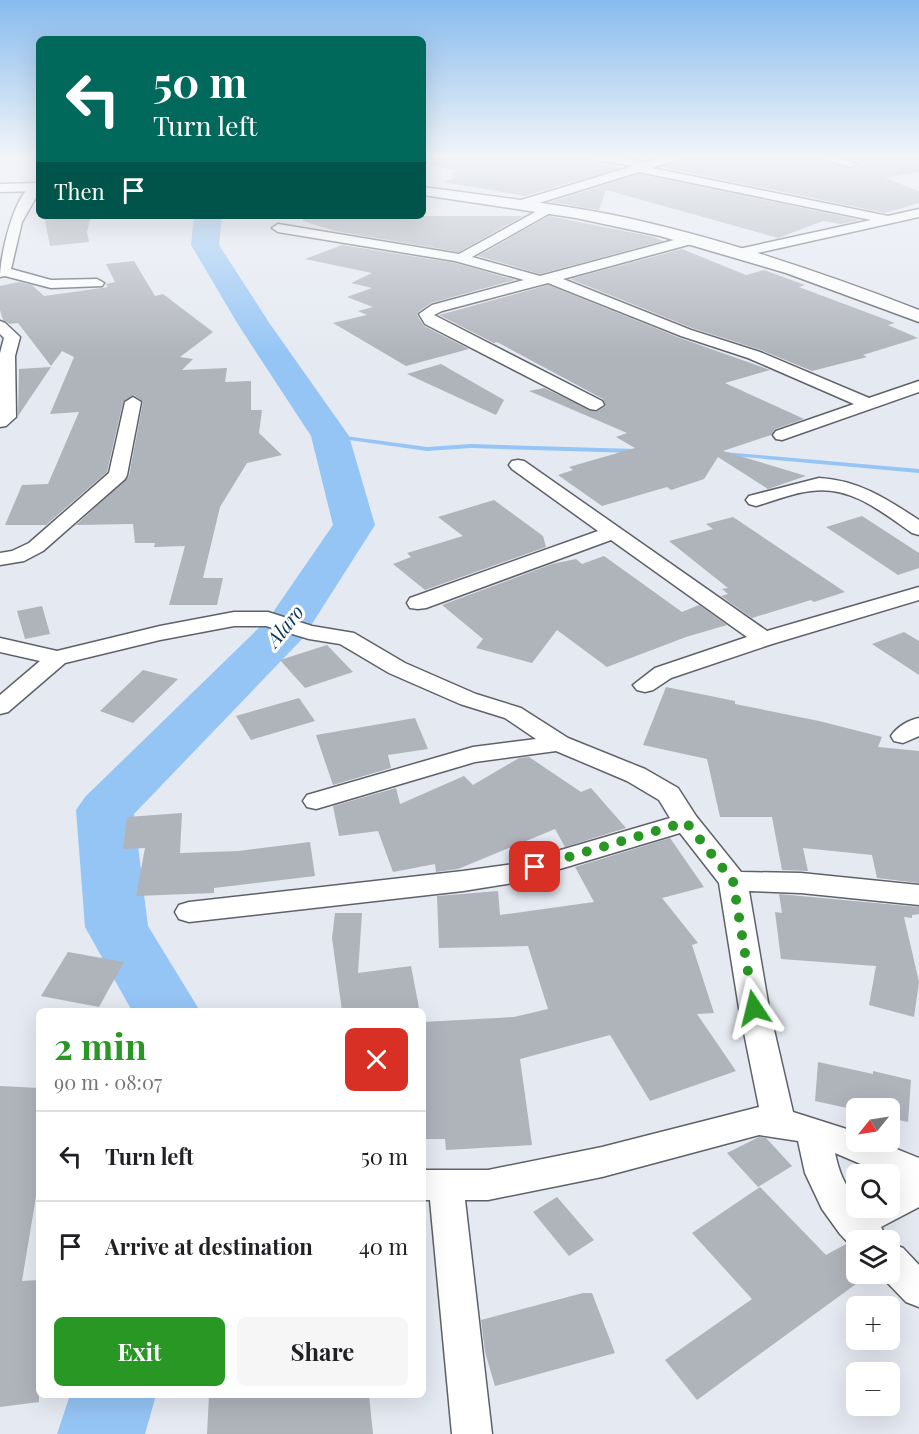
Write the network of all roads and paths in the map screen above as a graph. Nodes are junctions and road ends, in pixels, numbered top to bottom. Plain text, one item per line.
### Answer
1 (16, 222) edge
2 (525, 222) edge
3 (614, 222) edge
4 (880, 222) edge
5 (919, 226) edge
6 (278, 228) dead end
7 (690, 240) junction
8 (739, 253) junction
9 (461, 258) junction
10 (762, 259) junction
11 (2, 272) edge
12 (544, 279) junction
13 (97, 283) dead end
14 (919, 316) edge
15 (0, 326) edge
16 (4, 348) edge
17 (919, 386) edge
18 (133, 402) dead end
19 (869, 404) junction
20 (596, 405) dead end
21 (0, 422) edge
22 (782, 435) dead end
23 (518, 465) dead end
24 (756, 500) dead end
25 (919, 529) edge
26 (614, 532) junction
27 (0, 559) edge
28 (919, 593) edge
29 (418, 603) dead end
30 (764, 639) junction
31 (0, 645) edge
32 (57, 658) junction
33 (645, 685) dead end
34 (0, 706) edge
35 (559, 743) junction
36 (316, 801) dead end
37 (686, 822) junction
38 (733, 881) junction
39 (919, 895) edge
40 (189, 912) dead end
41 (779, 1121) junction
42 (813, 1131) junction
43 (919, 1174) edge
44 (435, 1185) edge
45 (919, 1189) edge
46 (900, 1199) edge
47 (875, 1218) edge
48 (860, 1230) edge
49 (864, 1230) edge
50 (900, 1270) edge
51 (919, 1290) edge
52 (472, 1434) edge

1 - 11 street
2 - 9 street
3 - 7 street
4 - 8 street
5 - 10 street
6 - 9 street
7 - 8 street
7 - 12 street
8 - 10 street
9 - 12 street
10 - 14 street
11 - 13 street
12 - 19 street
12 - 20 street
15 - 16 street
16 - 21 street
17 - 19 street
18 - 27 street
19 - 22 street
23 - 26 street
24 - 25 street
26 - 29 street
26 - 30 street
28 - 30 street
30 - 33 street
31 - 32 street
32 - 34 street
32 - 35 street
35 - 36 street
35 - 37 street
37 - 38 street
37 - 40 street
38 - 39 street
38 - 41 street
41 - 42 street
41 - 44 street
42 - 43 street
42 - 48 street
44 - 52 street
45 - 46 street
47 - 49 street
50 - 51 street

